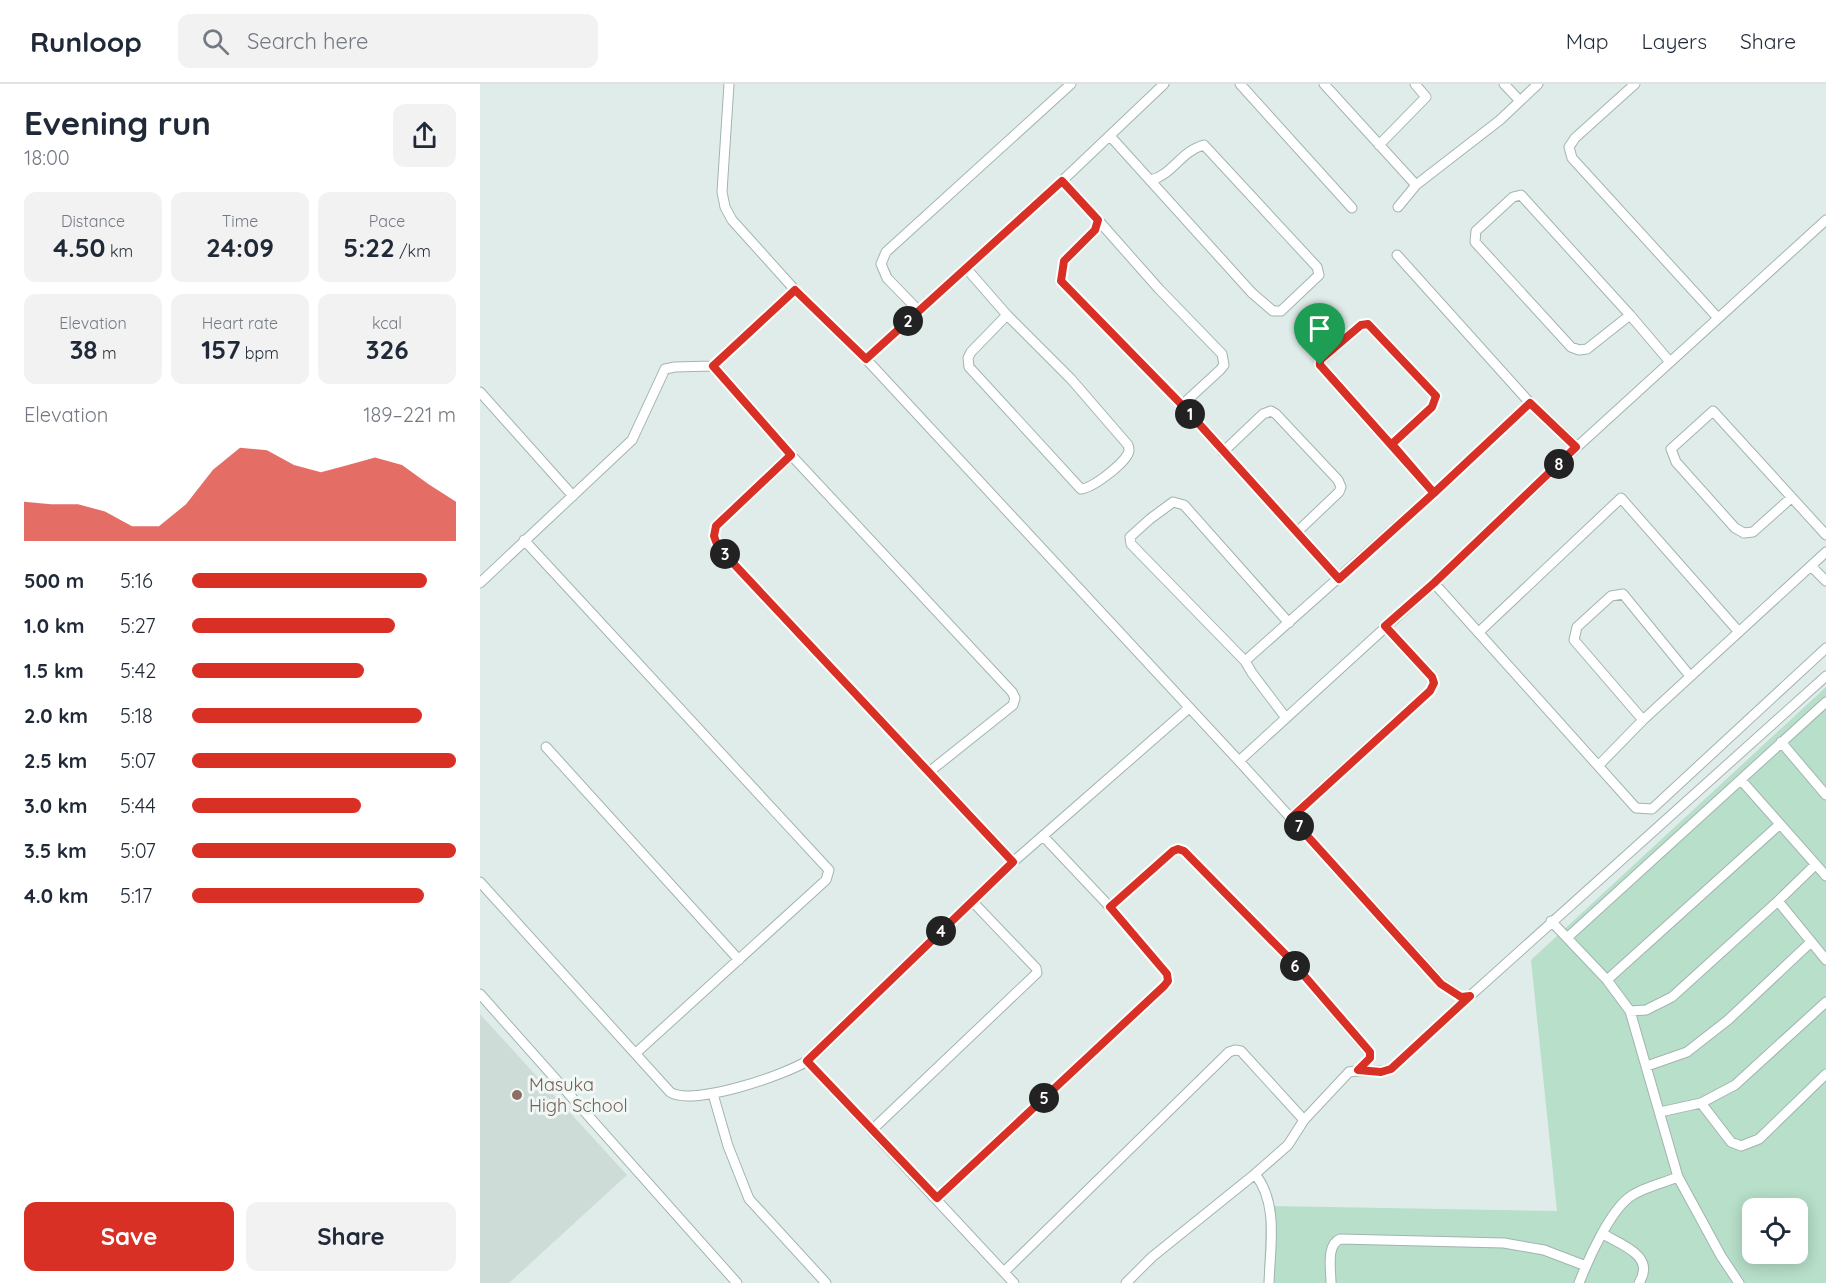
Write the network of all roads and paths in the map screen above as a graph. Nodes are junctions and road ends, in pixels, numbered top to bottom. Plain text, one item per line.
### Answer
1 (729, 84) edge
2 (1071, 84) edge
3 (1148, 84) edge
4 (1164, 84) edge
5 (1240, 84) edge
6 (1324, 84) edge
7 (1415, 84) edge
8 (1504, 84) edge
9 (1538, 84) edge
10 (1635, 84) edge
11 (1156, 91) junction
12 (1520, 101) junction
13 (1110, 136) junction
14 (1379, 145) junction
15 (1151, 180) junction
16 (1062, 181) junction
17 (1416, 185) junction
18 (1398, 207) dead end
19 (1352, 208) dead end
20 (1098, 220) junction
21 (1826, 220) edge
22 (1397, 255) dead end
23 (966, 268) junction
24 (795, 290) junction
25 (919, 311) junction
26 (1007, 315) junction
27 (1630, 315) junction
28 (1718, 318) junction
29 (866, 359) junction
30 (1670, 362) junction
31 (713, 366) junction
32 (480, 392) edge
33 (1530, 403) junction
34 (1182, 405) junction
35 (1392, 444) junction
36 (1576, 447) junction
37 (1223, 452) junction
38 (791, 455) junction
39 (1434, 493) junction
40 (573, 496) junction
41 (1791, 498) junction
42 (1297, 532) junction
43 (1826, 535) edge
44 (524, 540) junction
45 (1826, 552) edge
46 (1811, 566) junction
47 (1339, 579) junction
48 (1826, 581) edge
49 (480, 583) edge
50 (1434, 583) junction
51 (1289, 623) junction
52 (1385, 626) junction
53 (1479, 632) junction
54 (1739, 632) junction
55 (1826, 648) edge
56 (1245, 661) junction
57 (1690, 676) junction
58 (1826, 676) edge
59 (1826, 702) edge
60 (1189, 708) junction
61 (1286, 718) junction
62 (1643, 720) junction
63 (1781, 742) junction
64 (546, 747) dead end
65 (1239, 761) junction
66 (1599, 765) junction
67 (929, 772) junction
68 (1826, 778) edge
69 (1741, 780) junction
70 (1817, 785) junction
71 (1826, 795) edge
72 (1291, 818) junction
73 (1780, 824) junction
74 (1043, 836) junction
75 (1013, 862) junction
76 (1815, 865) junction
77 (1826, 876) edge
78 (480, 882) edge
79 (972, 901) junction
80 (1778, 902) junction
81 (1110, 907) junction
82 (1551, 921) junction
83 (1568, 937) junction
84 (1811, 942) junction
85 (739, 960) junction
86 (1826, 960) edge
87 (1607, 980) junction
88 (480, 994) edge
89 (1470, 996) junction
90 (1826, 1002) edge
91 (1630, 1011) junction
92 (636, 1053) junction
93 (807, 1061) junction
94 (1647, 1066) junction
95 (1358, 1070) junction
96 (1826, 1074) edge
97 (713, 1094) junction
98 (1701, 1102) junction
99 (1660, 1112) junction
100 (1304, 1120) junction
101 (873, 1129) junction
102 (1255, 1174) junction
103 (1678, 1177) junction
104 (937, 1198) junction
105 (1603, 1234) junction
106 (1586, 1266) junction
107 (1004, 1272) junction
108 (737, 1283) edge
109 (826, 1283) edge
110 (1014, 1283) edge
111 (1126, 1283) edge
112 (1269, 1283) edge
113 (1331, 1283) edge
114 (1579, 1283) edge
115 (1639, 1283) edge
116 (1738, 1283) edge

1 - 24 street
2 - 25 street
3 - 11 street
4 - 11 street
5 - 19 street
6 - 14 street
7 - 14 street
8 - 12 street
9 - 12 street
10 - 28 street
11 - 13 street
12 - 17 street
13 - 15 street
13 - 16 street
14 - 17 street
15 - 15 street
16 - 20 street
16 - 23 street
17 - 18 street
20 - 34 street
20 - 34 street
21 - 28 street
22 - 33 street
23 - 25 street
23 - 26 street
24 - 29 street
24 - 31 street
25 - 29 street
26 - 26 street
27 - 27 street
27 - 30 street
28 - 30 street
29 - 60 street
30 - 36 street
31 - 38 street
31 - 40 street
32 - 40 street
33 - 36 street
33 - 39 street
34 - 37 street
35 - 35 street
35 - 39 street
36 - 50 street
37 - 42 street
37 - 42 street
38 - 67 street
38 - 67 street
39 - 47 street
40 - 44 street
41 - 41 street
41 - 43 street
42 - 47 street
44 - 49 street
44 - 85 street
45 - 46 street
46 - 48 street
46 - 54 street
47 - 51 street
50 - 52 street
50 - 53 street
51 - 56 street
51 - 56 street
52 - 61 street
52 - 72 street
53 - 54 street
53 - 66 street
54 - 57 street
55 - 66 street
56 - 61 street
57 - 62 street
57 - 62 street
58 - 82 street
59 - 63 street
60 - 65 street
60 - 74 street
61 - 65 street
62 - 66 street
63 - 69 street
63 - 70 street
64 - 85 street
65 - 72 street
67 - 75 street
68 - 70 street
69 - 73 street
69 - 83 street
70 - 71 street
72 - 89 street
73 - 76 street
73 - 87 street
74 - 75 street
74 - 81 street
75 - 79 street
76 - 77 street
76 - 80 street
78 - 92 street
79 - 93 street
79 - 101 street
80 - 84 street
80 - 91 street
81 - 95 street
81 - 104 street
82 - 83 street
82 - 89 street
83 - 87 street
84 - 86 street
84 - 94 street
85 - 92 street
87 - 91 street
88 - 108 street
89 - 95 street
90 - 98 street
91 - 94 street
92 - 97 street
93 - 97 street
93 - 101 street
94 - 99 street
95 - 100 street
96 - 98 street
97 - 109 street
98 - 99 street
99 - 103 street
100 - 102 street
100 - 107 street
101 - 104 street
102 - 111 street
102 - 112 street
103 - 105 street
103 - 116 street
104 - 107 street
105 - 106 street
105 - 115 street
106 - 113 street
106 - 114 street
107 - 110 street

